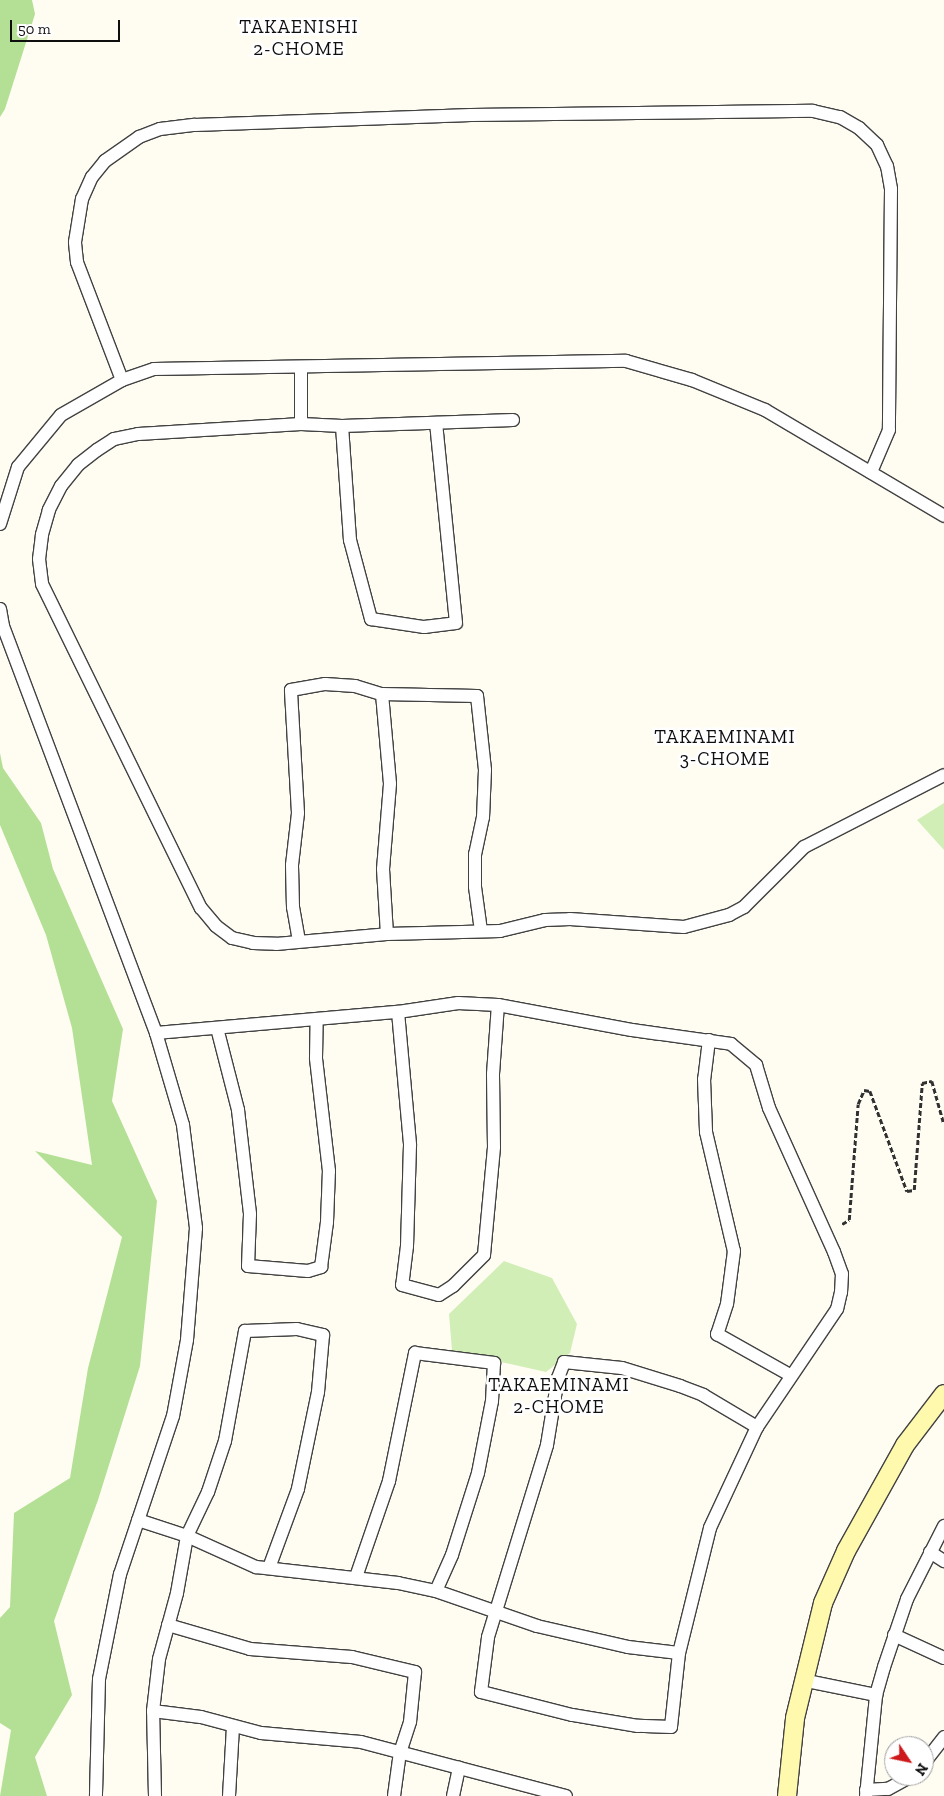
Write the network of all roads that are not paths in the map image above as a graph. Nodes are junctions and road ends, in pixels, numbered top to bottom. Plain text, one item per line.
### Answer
1 (301, 367) junction
2 (122, 380) junction
3 (513, 420) dead end
4 (301, 424) junction
5 (436, 424) junction
6 (342, 426) junction
7 (870, 472) junction
8 (944, 516) edge
9 (0, 524) edge
10 (0, 609) edge
11 (382, 694) junction
12 (944, 775) edge
13 (482, 931) junction
14 (387, 934) junction
15 (299, 941) junction
16 (498, 1005) junction
17 (398, 1012) junction
18 (317, 1019) junction
19 (217, 1028) junction
20 (156, 1033) junction
21 (710, 1040) junction
22 (790, 1375) junction
23 (944, 1394) edge
24 (757, 1427) junction
25 (138, 1520) junction
26 (944, 1526) edge
27 (187, 1536) junction
28 (930, 1552) junction
29 (944, 1561) edge
30 (269, 1568) junction
31 (356, 1577) junction
32 (436, 1591) junction
33 (496, 1612) junction
34 (168, 1625) junction
35 (894, 1636) junction
36 (679, 1654) junction
37 (944, 1658) edge
38 (802, 1680) junction
39 (876, 1695) junction
40 (153, 1711) junction
41 (233, 1726) junction
42 (944, 1737) edge
43 (934, 1750) edge
44 (400, 1752) junction
45 (459, 1768) junction
46 (892, 1786) edge
47 (543, 1793) edge
48 (866, 1793) edge
49 (96, 1796) edge
50 (155, 1796) edge
51 (229, 1796) edge
52 (394, 1796) edge
53 (453, 1796) edge
54 (566, 1796) edge
55 (787, 1796) edge

1 - 2 street
1 - 4 street
1 - 7 street
2 - 7 street
2 - 9 street
3 - 5 street
4 - 6 street
4 - 15 street
5 - 6 street
5 - 6 street
7 - 8 street
10 - 20 street
11 - 13 street
11 - 14 street
11 - 15 street
12 - 13 street
13 - 14 street
14 - 15 street
16 - 17 street
16 - 17 street
16 - 21 street
17 - 18 street
18 - 19 street
18 - 19 street
19 - 20 street
20 - 25 street
21 - 22 street
21 - 22 street
22 - 24 street
23 - 38 street
24 - 33 street
24 - 36 street
25 - 27 street
25 - 49 street
26 - 28 street
27 - 30 street
27 - 30 street
27 - 34 street
28 - 29 street
28 - 35 street
30 - 31 street
31 - 32 street
31 - 32 street
32 - 33 street
33 - 36 street
33 - 36 street
34 - 40 street
34 - 44 street
35 - 37 street
35 - 39 street
38 - 39 street
38 - 55 street
39 - 48 street
40 - 41 street
40 - 50 street
41 - 44 street
41 - 51 street
42 - 43 street
44 - 45 street
44 - 52 street
45 - 47 street
45 - 53 street
46 - 48 street
47 - 54 street

